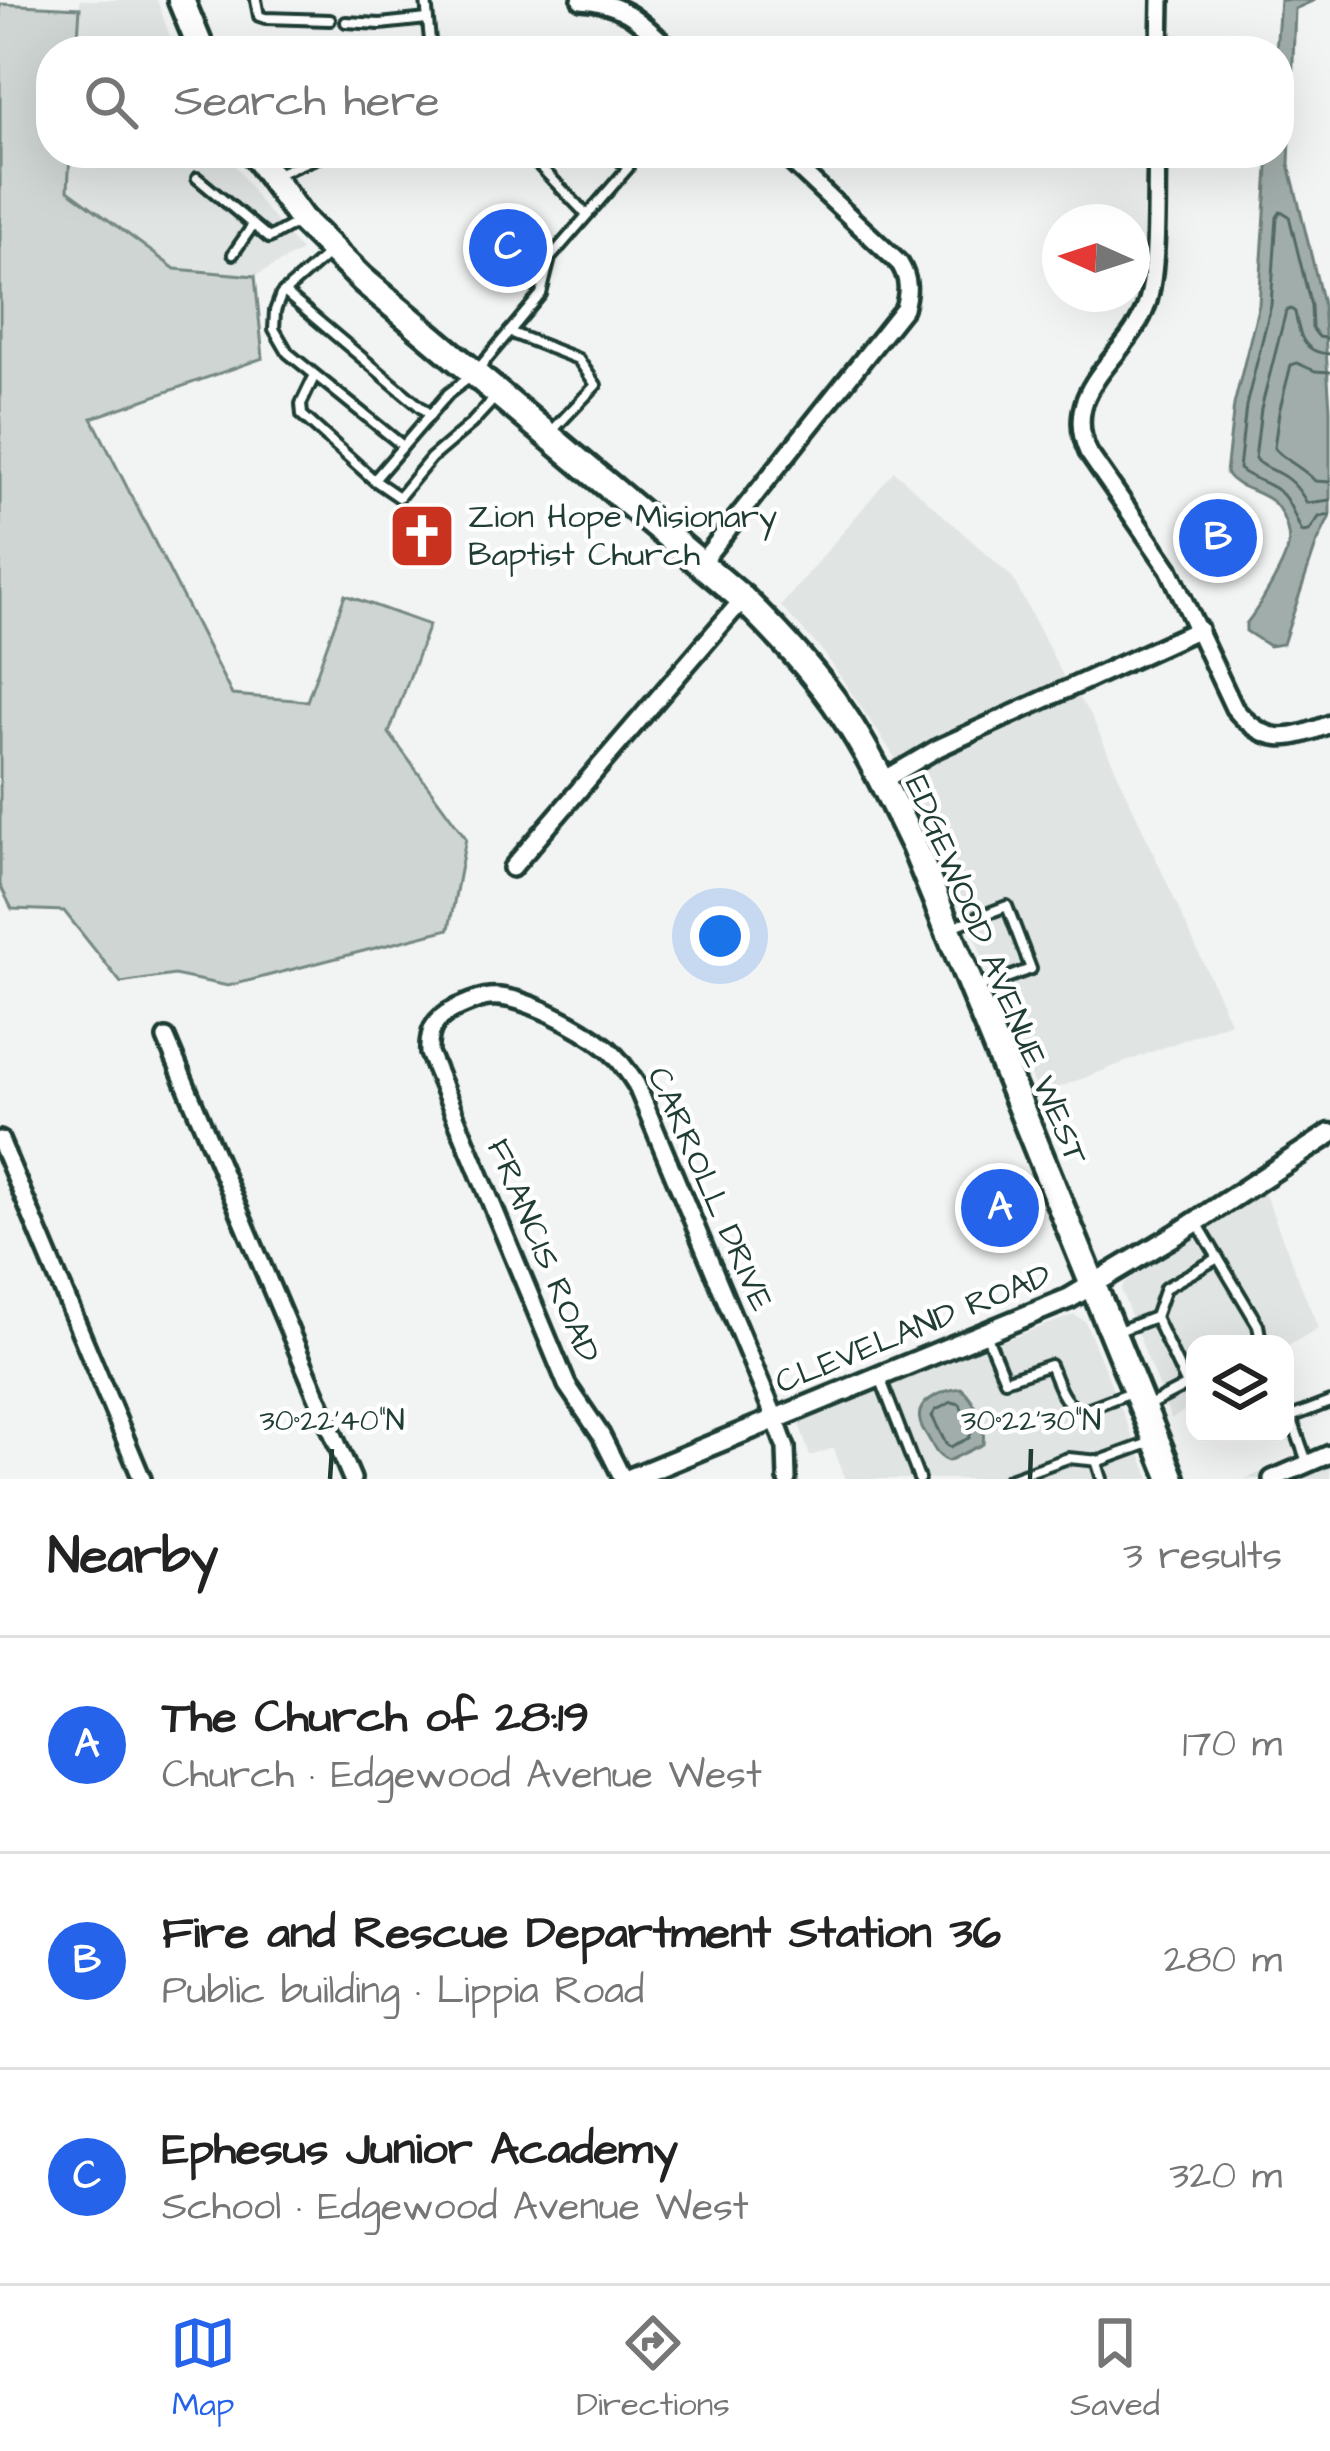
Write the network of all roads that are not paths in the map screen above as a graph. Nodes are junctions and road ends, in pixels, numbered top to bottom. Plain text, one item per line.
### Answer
1 (181, 0) edge
2 (256, 0) edge
3 (426, 0) edge
4 (581, 0) edge
5 (1162, 0) edge
6 (427, 19) junction
7 (329, 20) dead end
8 (346, 22) dead end
9 (196, 36) edge
10 (429, 36) edge
11 (656, 36) edge
12 (1161, 36) edge
13 (265, 168) edge
14 (292, 168) edge
15 (542, 168) edge
16 (628, 168) edge
17 (798, 168) edge
18 (1156, 168) edge
19 (271, 177) junction
20 (196, 178) dead end
21 (587, 215) junction
22 (302, 220) junction
23 (253, 225) junction
24 (333, 250) junction
25 (233, 254) dead end
26 (284, 292) junction
27 (509, 332) junction
28 (474, 374) junction
29 (314, 376) junction
30 (498, 394) junction
31 (430, 415) junction
32 (548, 435) junction
33 (403, 446) junction
34 (374, 480) junction
35 (700, 564) junction
36 (743, 599) junction
37 (1199, 629) junction
38 (1330, 724) edge
39 (882, 781) junction
40 (512, 868) dead end
41 (947, 929) junction
42 (972, 991) junction
43 (166, 1038) dead end
44 (429, 1038) joint
45 (1330, 1134) edge
46 (0, 1140) edge
47 (1196, 1221) junction
48 (1218, 1258) junction
49 (1092, 1286) junction
50 (1155, 1316) junction
51 (985, 1332) junction
52 (1112, 1334) junction
53 (1260, 1335) edge
54 (1186, 1374) edge
55 (879, 1376) junction
56 (1186, 1385) edge
57 (1139, 1399) junction
58 (1330, 1402) edge
59 (775, 1418) junction
60 (1156, 1440) junction
61 (1330, 1454) edge
62 (1096, 1460) junction
63 (1299, 1471) edge
64 (142, 1479) edge
65 (352, 1479) edge
66 (626, 1479) edge
67 (787, 1479) edge
68 (919, 1479) edge
69 (1009, 1479) edge
70 (1102, 1479) edge
71 (1172, 1479) edge
72 (1272, 1479) edge

1 - 9 main road
2 - 7 lane
3 - 6 lane
4 - 11 street
5 - 12 street
6 - 8 lane
6 - 10 lane
13 - 19 main road, EDGEWOOD AVENUE WEST
14 - 19 lane
15 - 21 lane
16 - 21 lane
17 - 35 street
18 - 37 street
19 - 22 main road, EDGEWOOD AVENUE WEST
20 - 23 lane
21 - 27 lane
22 - 23 lane
22 - 24 main road, EDGEWOOD AVENUE WEST
23 - 25 lane
24 - 26 lane
24 - 28 main road, EDGEWOOD AVENUE WEST
26 - 29 lane
26 - 31 lane
27 - 28 lane
27 - 32 lane
28 - 30 main road, EDGEWOOD AVENUE WEST
28 - 31 lane
29 - 33 lane
29 - 34 lane
30 - 32 main road, EDGEWOOD AVENUE WEST
30 - 34 lane
31 - 33 lane
32 - 35 main road, EDGEWOOD AVENUE WEST
33 - 34 lane
35 - 36 main road, EDGEWOOD AVENUE WEST
36 - 39 main road, EDGEWOOD AVENUE WEST
36 - 40 street
37 - 38 street
37 - 39 street
39 - 41 main road, EDGEWOOD AVENUE WEST
41 - 42 main road, EDGEWOOD AVENUE WEST
41 - 42 lane
42 - 49 main road, EDGEWOOD AVENUE WEST
43 - 65 street
44 - 59 street, CARROLL DRIVE
44 - 66 street, FRANCIS ROAD
45 - 47 street, CLEVELAND ROAD
46 - 64 street
47 - 48 lane
47 - 49 street, CLEVELAND ROAD
48 - 50 lane
48 - 53 lane
49 - 51 street, CLEVELAND ROAD
49 - 52 main road, EDGEWOOD AVENUE WEST
50 - 52 lane
50 - 54 lane
51 - 55 street, CLEVELAND ROAD
51 - 57 lane
52 - 57 main road, EDGEWOOD AVENUE WEST
55 - 59 street, CLEVELAND ROAD
55 - 68 lane
56 - 57 lane
57 - 60 main road, EDGEWOOD AVENUE WEST
58 - 63 lane
59 - 66 street, CLEVELAND ROAD
59 - 67 street, CARROLL DRIVE
60 - 62 lane
60 - 71 main road, EDGEWOOD AVENUE WEST
61 - 63 street
62 - 69 lane
62 - 70 lane
63 - 72 street

